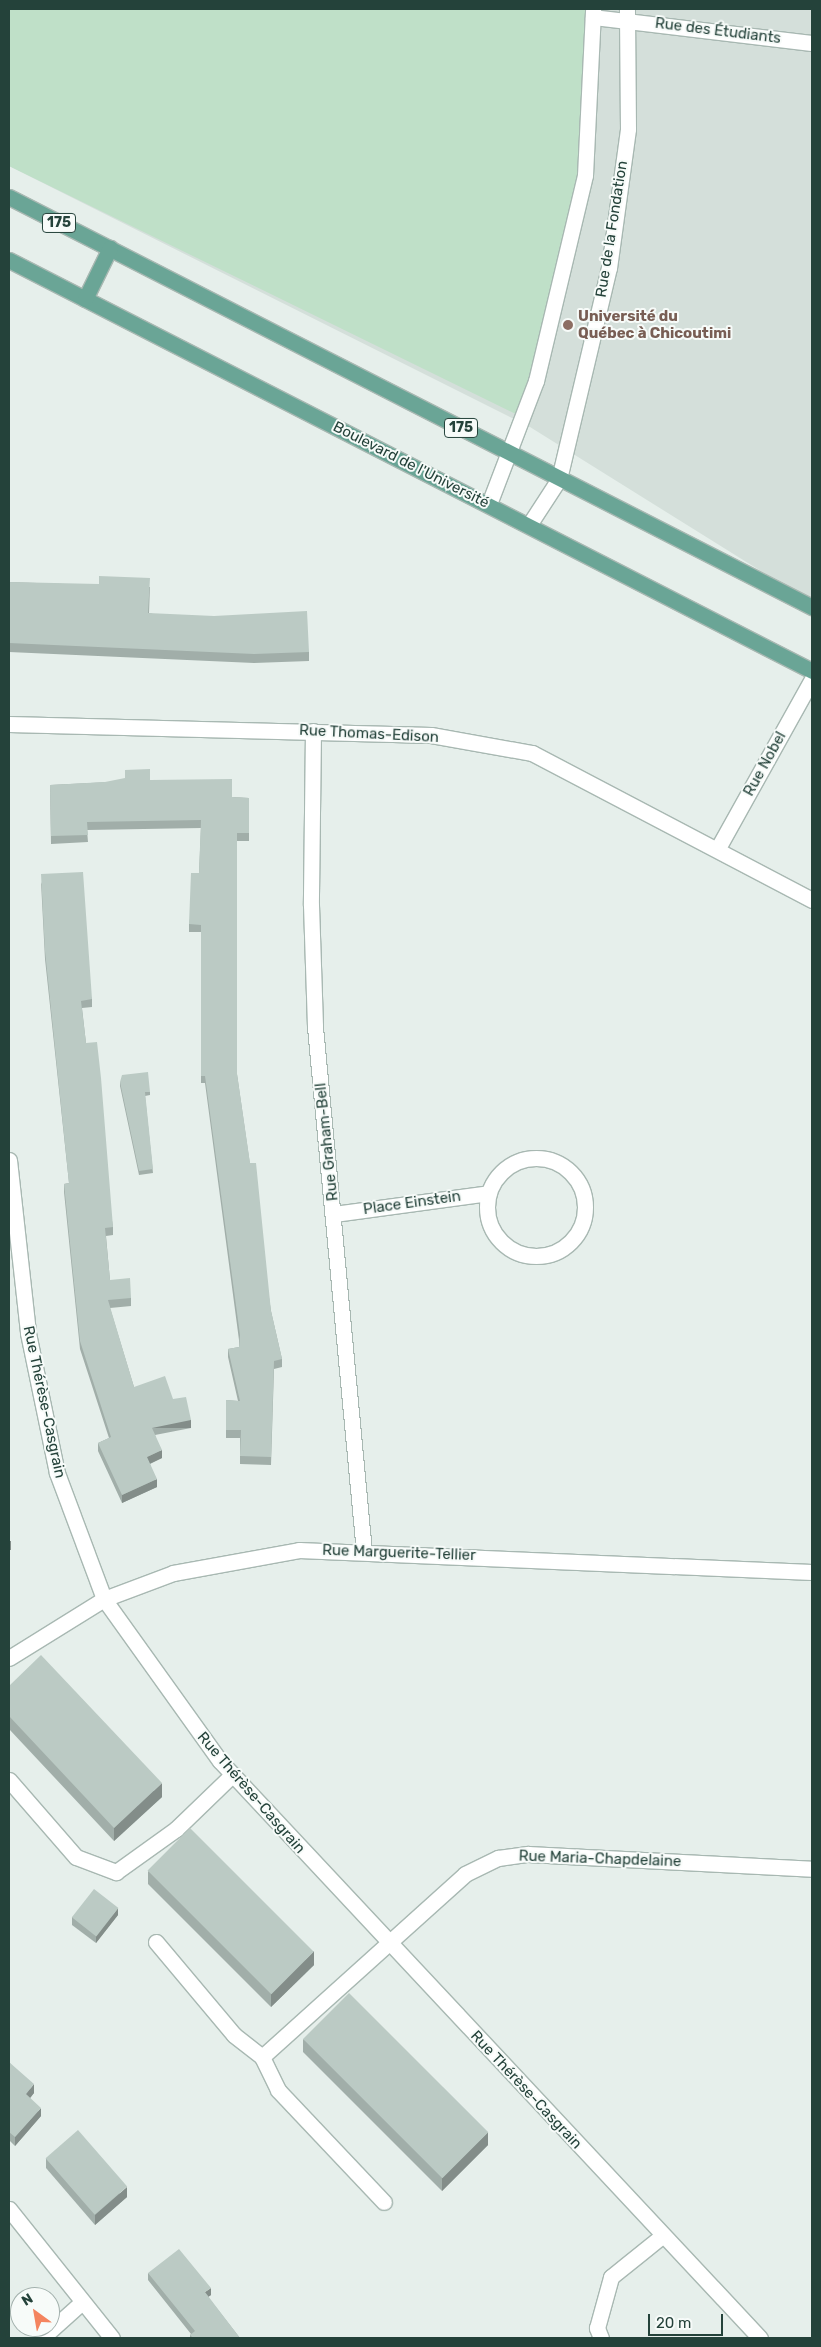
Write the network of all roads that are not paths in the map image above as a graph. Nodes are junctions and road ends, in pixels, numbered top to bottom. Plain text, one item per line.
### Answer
1 (593, 13) edge
2 (627, 14) edge
3 (812, 43) edge
4 (9, 197) edge
5 (110, 248) junction
6 (9, 260) edge
7 (85, 299) junction
8 (507, 452) junction
9 (559, 479) junction
10 (489, 504) junction
11 (529, 525) junction
12 (812, 607) edge
13 (812, 671) edge
14 (812, 679) edge
15 (9, 724) edge
16 (313, 731) junction
17 (718, 848) junction
18 (812, 900) edge
19 (9, 1160) edge
20 (490, 1193) junction
21 (334, 1214) junction
22 (364, 1552) junction
23 (812, 1572) edge
24 (104, 1599) junction
25 (9, 1658) edge
26 (232, 1775) junction
27 (9, 1780) edge
28 (812, 1869) edge
29 (156, 1942) dead end
30 (390, 1944) junction
31 (262, 2057) junction
32 (384, 2202) dead end
33 (9, 2209) edge
34 (662, 2236) junction
35 (80, 2303) junction
36 (750, 2335) edge
37 (42, 2338) edge
38 (112, 2338) edge
39 (601, 2338) edge

1 - 2 street, Rue des Étudiants
1 - 8 street
2 - 3 street, Rue des Étudiants
2 - 9 street, Rue de la Fondation
4 - 5 main road, 175
5 - 7 main road
5 - 8 main road, 175
6 - 7 main road, Boulevard de l'Université
7 - 10 main road, Boulevard de l'Université
8 - 9 main road, 175
8 - 10 street
9 - 11 street, Rue de la Fondation
9 - 12 main road, 175
10 - 11 main road, Boulevard de l'Université
11 - 13 main road, Boulevard de l'Université
14 - 17 street, Rue Nobel
15 - 16 street, Rue Thomas-Edison
16 - 17 street, Rue Thomas-Edison
16 - 21 street, Rue Graham-Bell
17 - 18 street, Rue Thomas-Edison
19 - 24 street, Rue Thérèse-Casgrain
20 - 20 street
20 - 21 street, Place Einstein
21 - 22 street, Rue Graham-Bell
22 - 23 street, Rue Marguerite-Tellier
22 - 24 street, Rue Marguerite-Tellier
24 - 25 street, Rue Marguerite-Tellier
24 - 26 street, Rue Thérèse-Casgrain
26 - 27 street
26 - 30 street, Rue Thérèse-Casgrain
28 - 30 street, Rue Maria-Chapdelaine
29 - 31 street
30 - 31 street, Rue Maria-Chapdelaine
30 - 34 street, Rue Thérèse-Casgrain
31 - 32 street
33 - 35 street
34 - 36 street, Rue Thérèse-Casgrain
34 - 39 street
35 - 37 street
35 - 38 street

